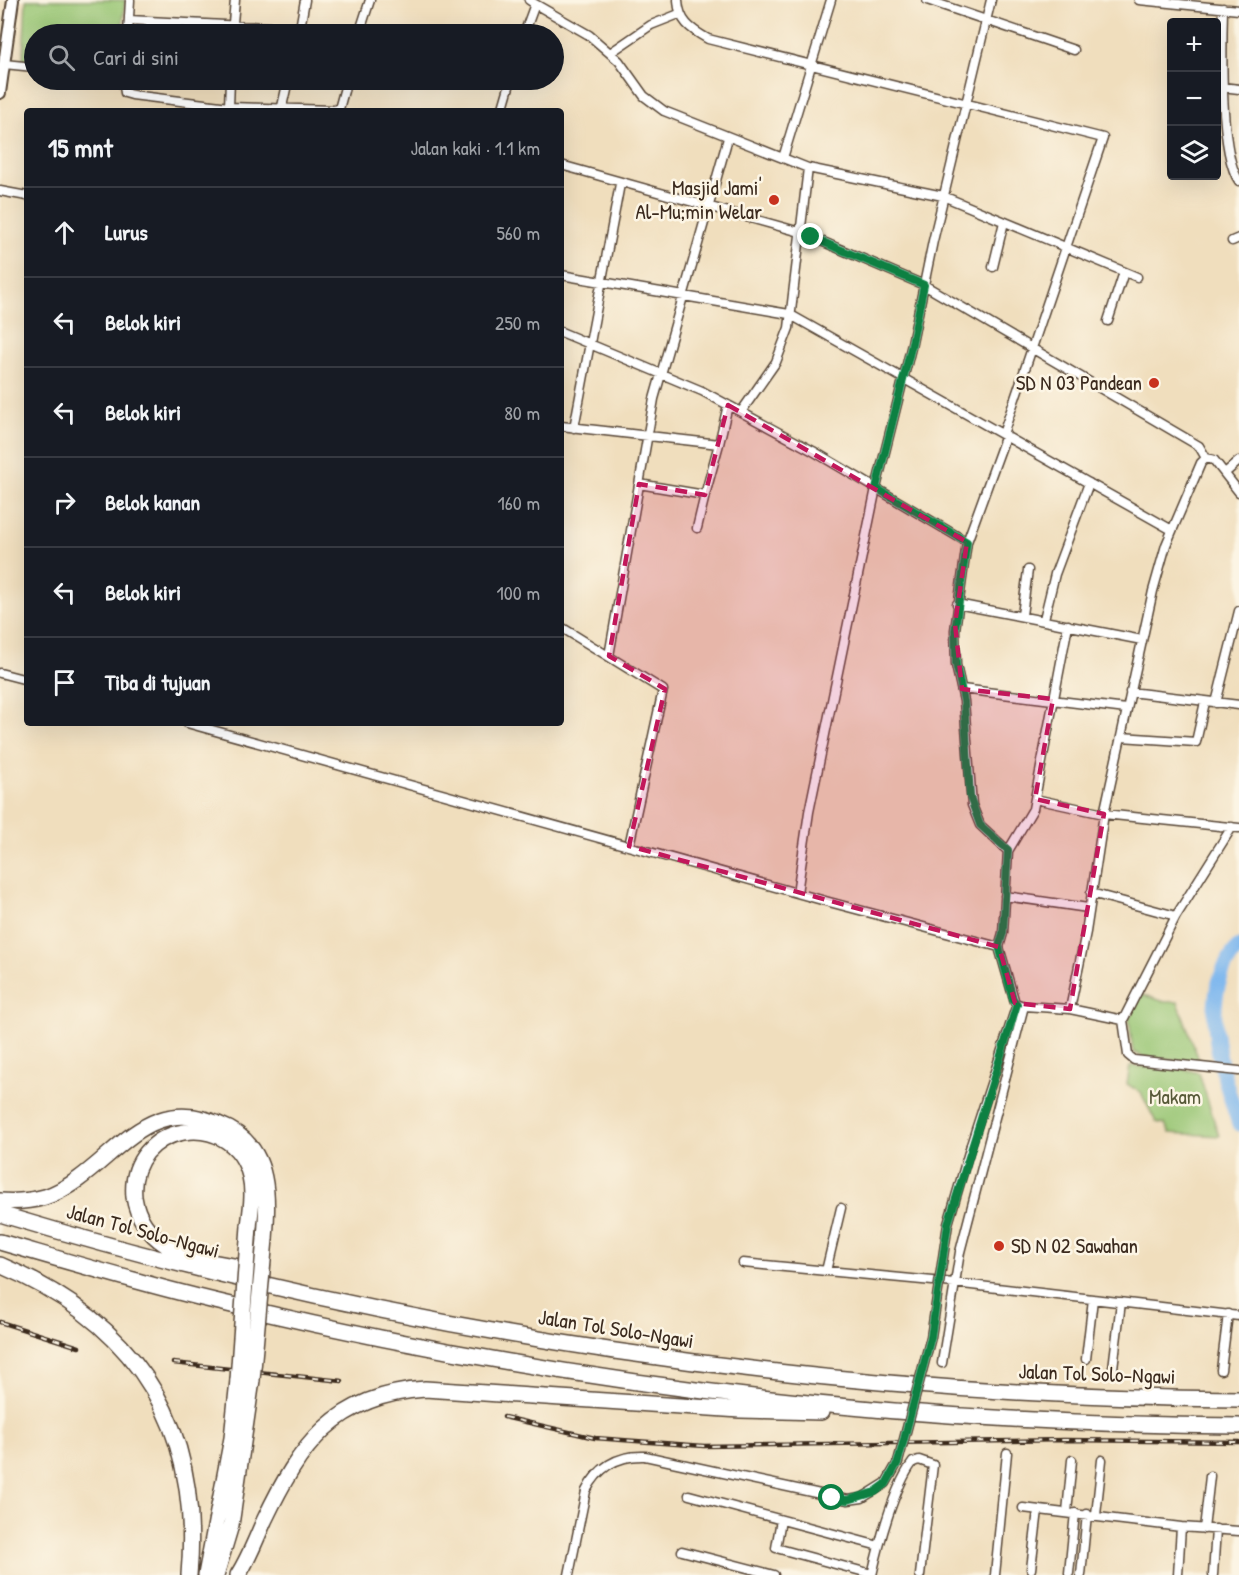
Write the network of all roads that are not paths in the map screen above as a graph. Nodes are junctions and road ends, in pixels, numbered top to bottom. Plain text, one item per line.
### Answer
1 (13, 0) edge
2 (130, 0) edge
3 (235, 0) edge
4 (305, 0) edge
5 (370, 0) edge
6 (678, 0) edge
7 (831, 0) edge
8 (927, 0) edge
9 (990, 0) edge
10 (1139, 0) edge
11 (532, 2) edge
12 (1194, 3) edge
13 (1223, 8) junction
14 (1239, 10) edge
15 (679, 14) junction
16 (987, 18) junction
17 (129, 20) junction
18 (129, 24) edge
19 (232, 24) joint
20 (301, 24) edge
21 (363, 24) edge
22 (526, 24) edge
23 (1074, 50) dead end
24 (610, 53) junction
25 (4, 64) junction
26 (812, 65) junction
27 (24, 66) edge
28 (1222, 87) junction
29 (1239, 89) edge
30 (125, 90) edge
31 (230, 90) edge
32 (286, 90) edge
33 (344, 90) edge
34 (508, 90) edge
35 (0, 93) edge
36 (966, 101) junction
37 (229, 107) junction
38 (246, 108) edge
39 (281, 108) edge
40 (340, 108) edge
41 (503, 108) edge
42 (728, 138) junction
43 (783, 158) junction
44 (564, 166) edge
45 (808, 168) junction
46 (1239, 181) edge
47 (620, 184) junction
48 (0, 191) edge
49 (24, 195) edge
50 (943, 196) junction
51 (709, 206) junction
52 (1004, 222) junction
53 (800, 232) junction
54 (1065, 248) junction
55 (993, 267) dead end
56 (1124, 272) junction
57 (564, 275) edge
58 (1137, 277) dead end
59 (601, 281) junction
60 (924, 285) junction
61 (682, 296) junction
62 (789, 314) junction
63 (1108, 321) dead end
64 (564, 333) edge
65 (590, 342) junction
66 (1032, 347) junction
67 (663, 373) junction
68 (904, 378) junction
69 (728, 405) junction
70 (741, 412) junction
71 (564, 426) edge
72 (574, 428) junction
73 (1004, 434) junction
74 (648, 437) junction
75 (718, 444) junction
76 (1206, 458) junction
77 (1239, 461) edge
78 (1225, 473) junction
79 (1089, 483) junction
80 (639, 484) junction
81 (876, 488) junction
82 (1239, 492) edge
83 (705, 495) junction
84 (698, 528) dead end
85 (1172, 530) junction
86 (967, 542) junction
87 (1028, 570) dead end
88 (957, 604) junction
89 (1239, 611) edge
90 (1022, 615) junction
91 (1044, 619) junction
92 (1068, 625) junction
93 (564, 629) edge
94 (1142, 640) junction
95 (609, 656) junction
96 (0, 673) edge
97 (24, 679) edge
98 (962, 689) junction
99 (1130, 692) junction
100 (1053, 699) junction
101 (1205, 702) junction
102 (1216, 703) junction
103 (1239, 705) edge
104 (1126, 709) junction
105 (198, 726) edge
106 (1120, 737) junction
107 (1035, 799) junction
108 (1104, 814) junction
109 (1236, 828) edge
110 (629, 846) junction
111 (1008, 850) junction
112 (797, 892) junction
113 (1091, 893) junction
114 (1005, 896) junction
115 (1088, 908) junction
116 (1176, 916) junction
117 (999, 946) junction
118 (1021, 1005) junction
119 (1070, 1010) junction
120 (1123, 1020) junction
121 (1236, 1071) edge
122 (0, 1201) edge
123 (842, 1208) dead end
124 (0, 1214) edge
125 (0, 1242) edge
126 (743, 1263) dead end
127 (0, 1265) edge
128 (826, 1271) junction
129 (954, 1283) junction
130 (1093, 1299) junction
131 (1121, 1302) junction
132 (1228, 1314) junction
133 (1239, 1316) edge
134 (413, 1317) junction
135 (1086, 1359) dead end
136 (942, 1363) dead end
137 (1113, 1368) dead end
138 (1221, 1370) dead end
139 (245, 1380) junction
140 (1239, 1399) edge
141 (869, 1410) junction
142 (1239, 1426) edge
143 (1007, 1453) dead end
144 (1072, 1460) dead end
145 (1102, 1460) dead end
146 (1210, 1476) dead end
147 (689, 1494) dead end
148 (1023, 1508) dead end
149 (1038, 1510) junction
150 (1071, 1512) junction
151 (1092, 1515) junction
152 (781, 1520) junction
153 (1181, 1527) junction
154 (1204, 1529) junction
155 (1216, 1529) junction
156 (1239, 1530) edge
157 (879, 1546) junction
158 (682, 1551) dead end
159 (1031, 1569) dead end
160 (1069, 1573) dead end
161 (872, 1574) edge
162 (189, 1575) edge
163 (206, 1575) edge
164 (216, 1575) edge
165 (238, 1575) edge
166 (569, 1575) edge
167 (774, 1575) edge
168 (921, 1575) edge
169 (994, 1575) edge
170 (1081, 1575) edge
171 (1178, 1575) edge
172 (1213, 1575) edge

1 - 25 street
2 - 17 street
3 - 19 street
4 - 20 street
5 - 21 street
6 - 15 street
7 - 26 street
8 - 16 street
9 - 16 street
10 - 12 street
11 - 22 street
11 - 24 street
12 - 13 street
13 - 14 street
13 - 28 street
15 - 24 street
15 - 26 street
16 - 23 street
16 - 36 street
17 - 18 street
17 - 19 street
24 - 42 street
25 - 27 street
25 - 35 street
26 - 36 street
26 - 43 street
28 - 29 street
28 - 46 street
30 - 37 street
31 - 37 street
32 - 39 street
33 - 40 street
34 - 41 street
36 - 50 street
36 - 54 street
37 - 38 street
42 - 43 street
42 - 51 street
43 - 45 street
44 - 47 street
45 - 50 street
45 - 53 street
47 - 51 street
47 - 59 street
48 - 49 street
50 - 52 street
50 - 60 street
51 - 53 street
51 - 61 street
52 - 54 street
52 - 55 street
53 - 60 street
53 - 62 street
54 - 56 street
54 - 66 street
56 - 58 street
56 - 63 street
57 - 59 street
59 - 61 street
59 - 65 street
60 - 66 street
60 - 68 street
61 - 62 street
61 - 67 street
62 - 68 street
62 - 70 street
64 - 65 street
65 - 67 street
65 - 72 street
66 - 73 street
66 - 76 street
67 - 69 street
67 - 74 street
68 - 73 street
68 - 81 street
69 - 70 street
69 - 75 street
70 - 81 street
71 - 72 street
72 - 74 street
73 - 79 street
73 - 86 street
74 - 75 street
74 - 80 street
75 - 83 street
76 - 78 street
76 - 85 street
77 - 78 street
78 - 82 street
79 - 85 street
79 - 91 street
80 - 83 street
80 - 95 street
81 - 86 street
81 - 112 street
83 - 84 street
85 - 94 street
86 - 88 street
87 - 90 street
88 - 90 street
88 - 98 street
89 - 102 street
90 - 91 street
91 - 92 street
92 - 94 street
92 - 100 street
93 - 95 street
94 - 99 street
95 - 110 street
96 - 97 street
98 - 100 street
98 - 111 street
99 - 101 street
99 - 104 street
100 - 104 street
100 - 107 street
101 - 102 street
101 - 106 street
102 - 103 street
104 - 106 street
105 - 110 street
106 - 108 street
107 - 108 street
107 - 111 street
108 - 109 street
108 - 113 street
109 - 116 street
110 - 112 street
111 - 114 street
112 - 117 street
113 - 115 street
113 - 116 street
114 - 115 street
114 - 117 street
115 - 119 street
116 - 120 street
117 - 118 street
118 - 119 street
118 - 129 street
118 - 166 street, bridge
119 - 120 street
120 - 121 street
122 - 139 highway, bridge
123 - 128 street
124 - 134 highway, Jalan Tol Solo–Ngawi
125 - 141 highway
126 - 128 street
127 - 162 highway
128 - 129 street
129 - 130 street
129 - 136 street
130 - 131 street
130 - 135 street
131 - 132 street
131 - 137 street
132 - 133 street
132 - 138 street
134 - 139 highway, bridge
134 - 140 highway, Jalan Tol Solo–Ngawi
139 - 163 highway
139 - 164 highway
141 - 142 highway
141 - 165 highway
143 - 169 street
144 - 150 street
145 - 151 street
146 - 154 street
147 - 152 street
148 - 149 street
149 - 150 street
149 - 159 street
150 - 151 street
150 - 160 street
151 - 153 street
151 - 170 street
152 - 157 street
152 - 161 street
153 - 154 street
153 - 171 street
154 - 155 street
155 - 156 street
155 - 172 street
157 - 161 street
157 - 168 street
158 - 167 street

